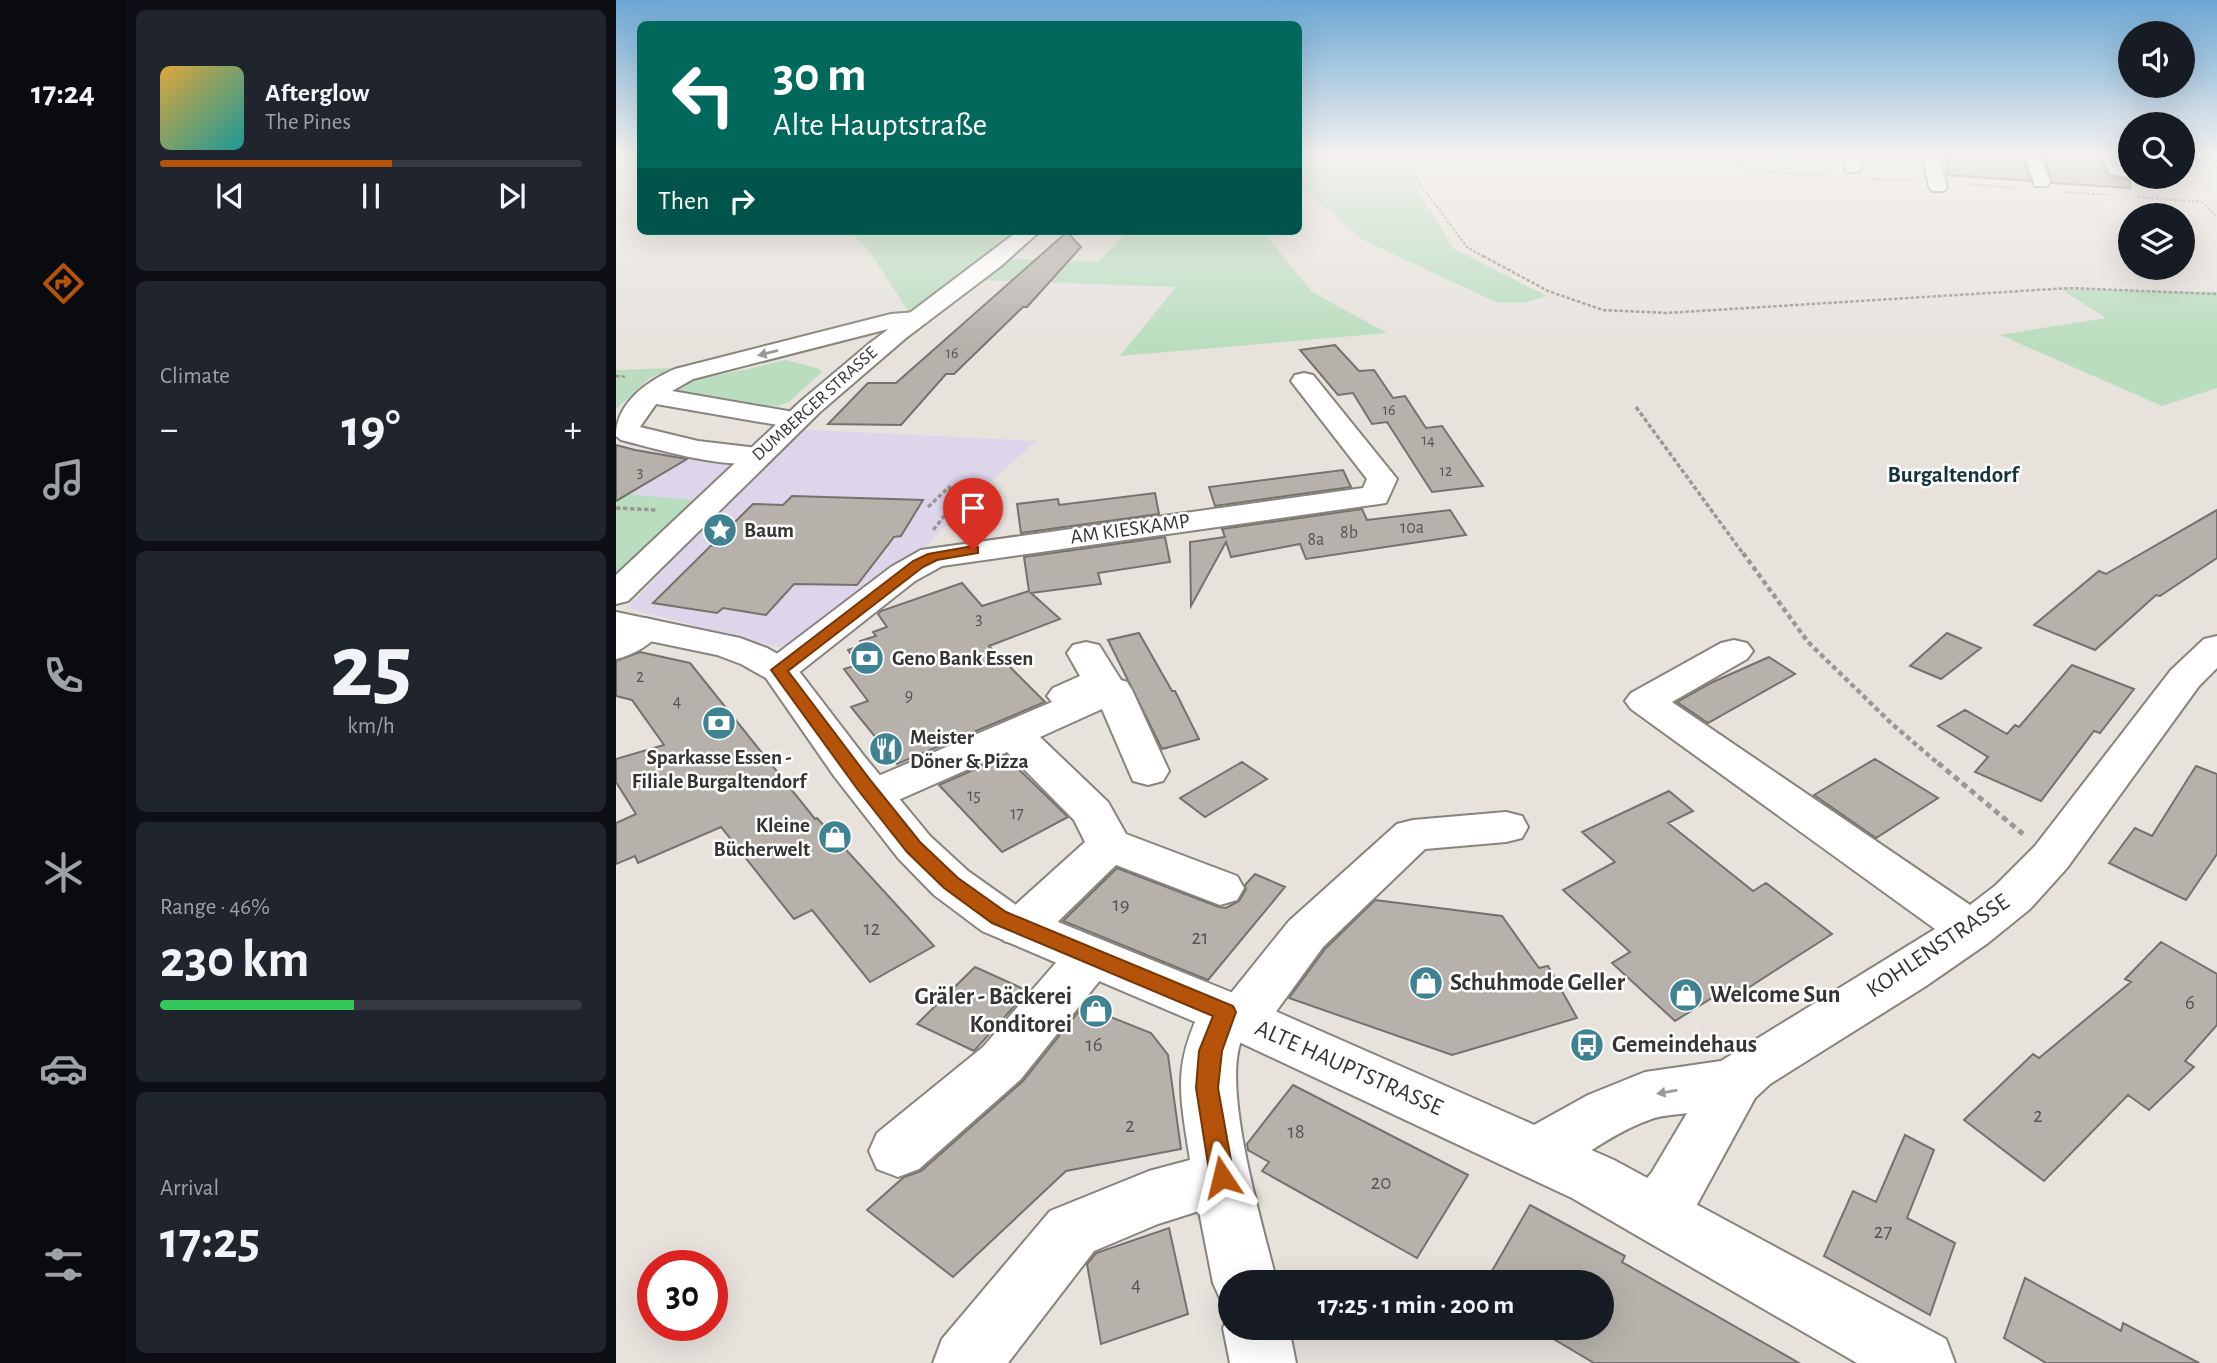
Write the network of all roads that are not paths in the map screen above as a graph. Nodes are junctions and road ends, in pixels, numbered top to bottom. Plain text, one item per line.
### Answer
1 (1025, 235) edge
2 (916, 318) junction
3 (825, 340) junction
4 (878, 348) junction
5 (1304, 381) dead end
6 (639, 407) junction
7 (776, 437) junction
8 (616, 594) edge
9 (626, 634) edge
10 (2217, 647) edge
11 (1734, 651) dead end
12 (1086, 653) dead end
13 (779, 670) junction
14 (1013, 734) junction
15 (1148, 771) dead end
16 (868, 790) junction
17 (1506, 827) dead end
18 (1109, 845) junction
19 (1220, 888) dead end
20 (1021, 928) junction
21 (1971, 930) junction
22 (1091, 956) junction
23 (1233, 1016) junction
24 (1735, 1082) junction
25 (898, 1152) dead end
26 (1537, 1153) junction
27 (1222, 1177) junction
28 (1656, 1213) junction
29 (1242, 1270) edge
30 (1258, 1340) edge
31 (966, 1363) edge
32 (1263, 1363) edge
33 (1922, 1363) edge

1 - 2 street, DUMBERGER STRASSE
2 - 3 street
2 - 4 street, DUMBERGER STRASSE
3 - 4 street
3 -> 6 street
4 - 7 street, DUMBERGER STRASSE
5 - 13 street, AM KIESKAMP
6 - 7 street
6 - 7 street
7 - 8 street, DUMBERGER STRASSE
9 - 13 street, ALTE HAUPTSTRASSE
10 - 21 street, KOHLENSTRASSE
11 - 21 street
12 - 16 street
13 - 16 street, ALTE HAUPTSTRASSE
14 - 15 street
14 - 16 street
14 - 18 street
16 - 20 street, ALTE HAUPTSTRASSE
17 - 23 street
18 - 19 street
18 - 20 street
20 - 22 street, ALTE HAUPTSTRASSE
21 - 24 street, KOHLENSTRASSE
22 - 23 street, ALTE HAUPTSTRASSE
22 - 25 street
23 - 26 street, ALTE HAUPTSTRASSE
23 - 27 street
24 -> 26 street, KOHLENSTRASSE
24 - 28 street, KOHLENSTRASSE
26 - 28 street, ALTE HAUPTSTRASSE
27 - 29 street
27 - 31 street
28 - 33 street, ALTE HAUPTSTRASSE
30 - 32 street

